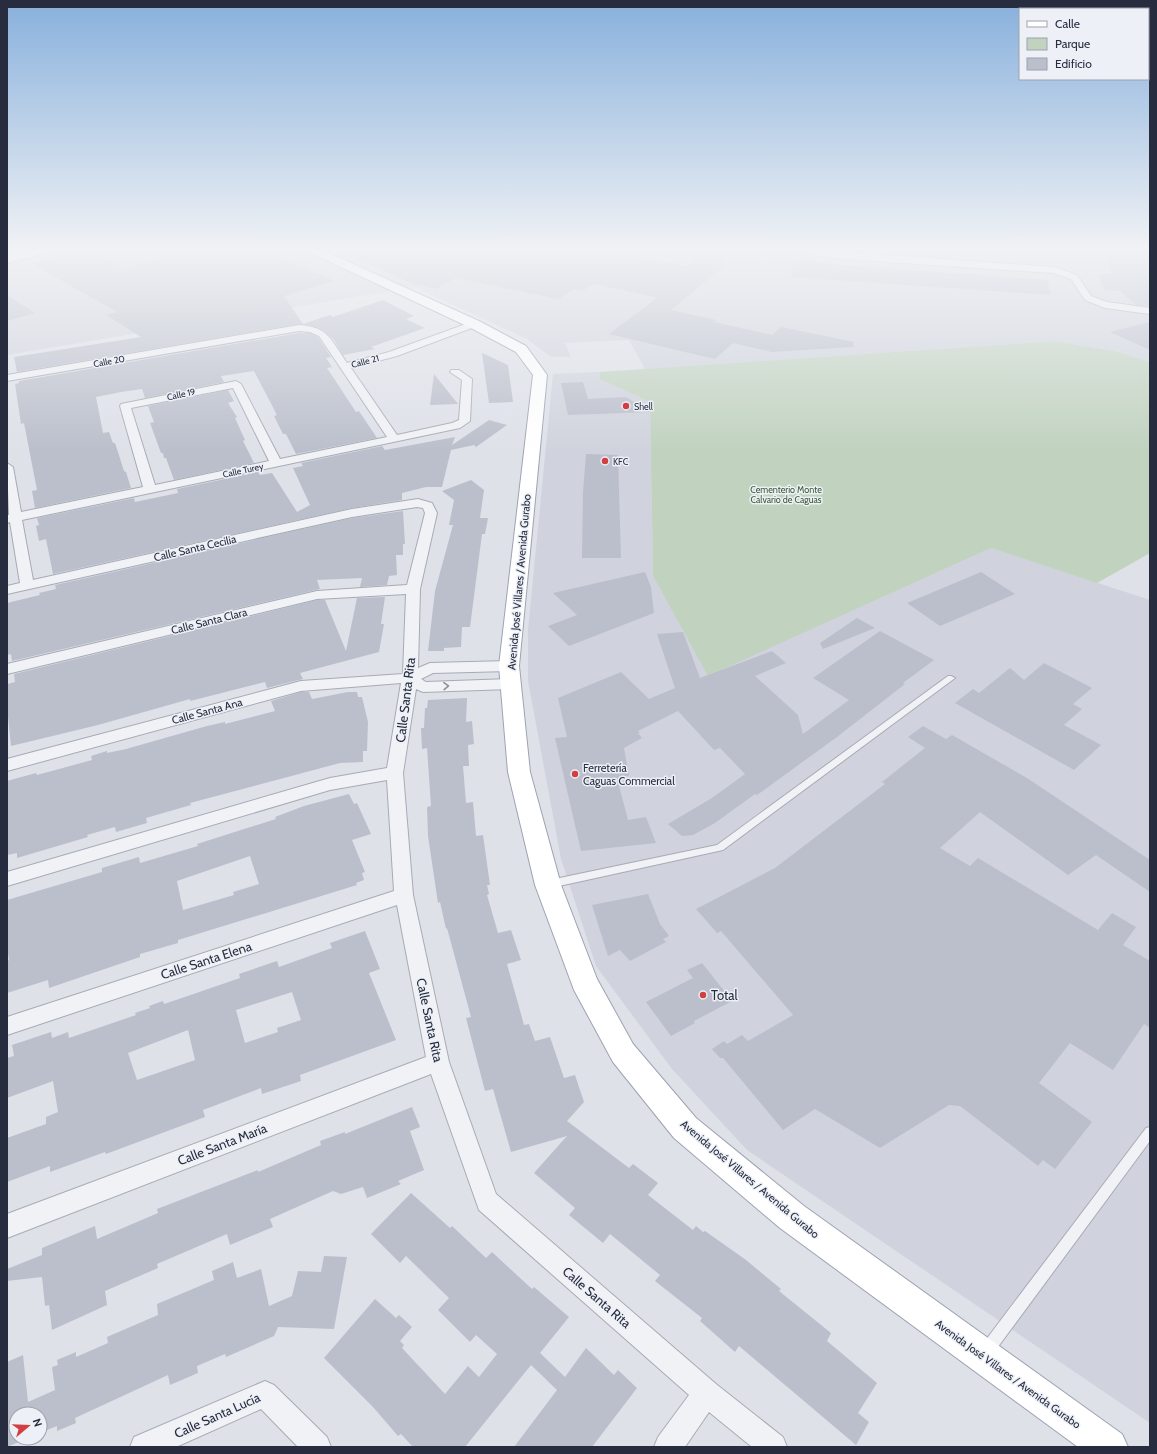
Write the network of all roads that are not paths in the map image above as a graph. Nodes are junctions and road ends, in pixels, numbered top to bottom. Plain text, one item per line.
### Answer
1 (458, 317) edge
2 (474, 324) junction
3 (346, 366) junction
4 (455, 372) dead end
5 (7, 378) edge
6 (394, 438) junction
7 (276, 463) junction
8 (7, 467) edge
9 (150, 490) junction
10 (383, 509) joint
11 (11, 518) edge
12 (27, 585) junction
13 (413, 589) junction
14 (7, 590) edge
15 (7, 670) edge
16 (510, 675) junction
17 (410, 678) junction
18 (951, 678) dead end
19 (7, 765) edge
20 (395, 774) junction
21 (7, 879) edge
22 (548, 885) junction
23 (404, 895) junction
24 (7, 1026) edge
25 (438, 1062) junction
26 (1150, 1132) edge
27 (7, 1226) edge
28 (982, 1355) junction
29 (707, 1393) junction
30 (144, 1447) edge
31 (317, 1447) edge
32 (668, 1447) edge
33 (773, 1447) edge
34 (1109, 1447) edge

1 - 2 main road, Avenida José Villares / Avenida Gurabo
2 - 3 street, Calle 21
2 - 16 main road, Avenida José Villares / Avenida Gurabo
3 - 5 street, Calle 20
3 - 6 street, Calle 20
4 - 6 street, Calle Turey
6 - 7 street, Calle Turey
7 - 9 street, Calle Turey
7 - 9 street, Calle 19
8 - 11 street
9 - 11 street, Calle Turey
10 - 12 street, Calle Santa Cecilia
10 - 13 street, Calle Santa Rita
11 - 12 street
12 - 14 street, Calle Santa Cecilia
13 - 15 street, Calle Santa Clara
13 - 17 street, Calle Santa Rita
16 - 17 street
16 - 22 main road, Avenida José Villares / Avenida Gurabo
17 - 19 street, Calle Santa Ana
17 - 20 street, Calle Santa Rita
18 - 22 lane
20 - 21 street
20 - 23 street, Calle Santa Rita
22 - 28 main road, Avenida José Villares / Avenida Gurabo
23 - 24 street, Calle Santa Elena
23 - 25 street, Calle Santa Rita
25 - 27 street, Calle Santa María
25 - 29 street, Calle Santa Rita
26 - 28 lane
28 - 34 main road, Avenida José Villares / Avenida Gurabo
29 - 32 street
29 - 33 street, Calle Santa Rita
30 - 31 street, Calle Santa Lucía

